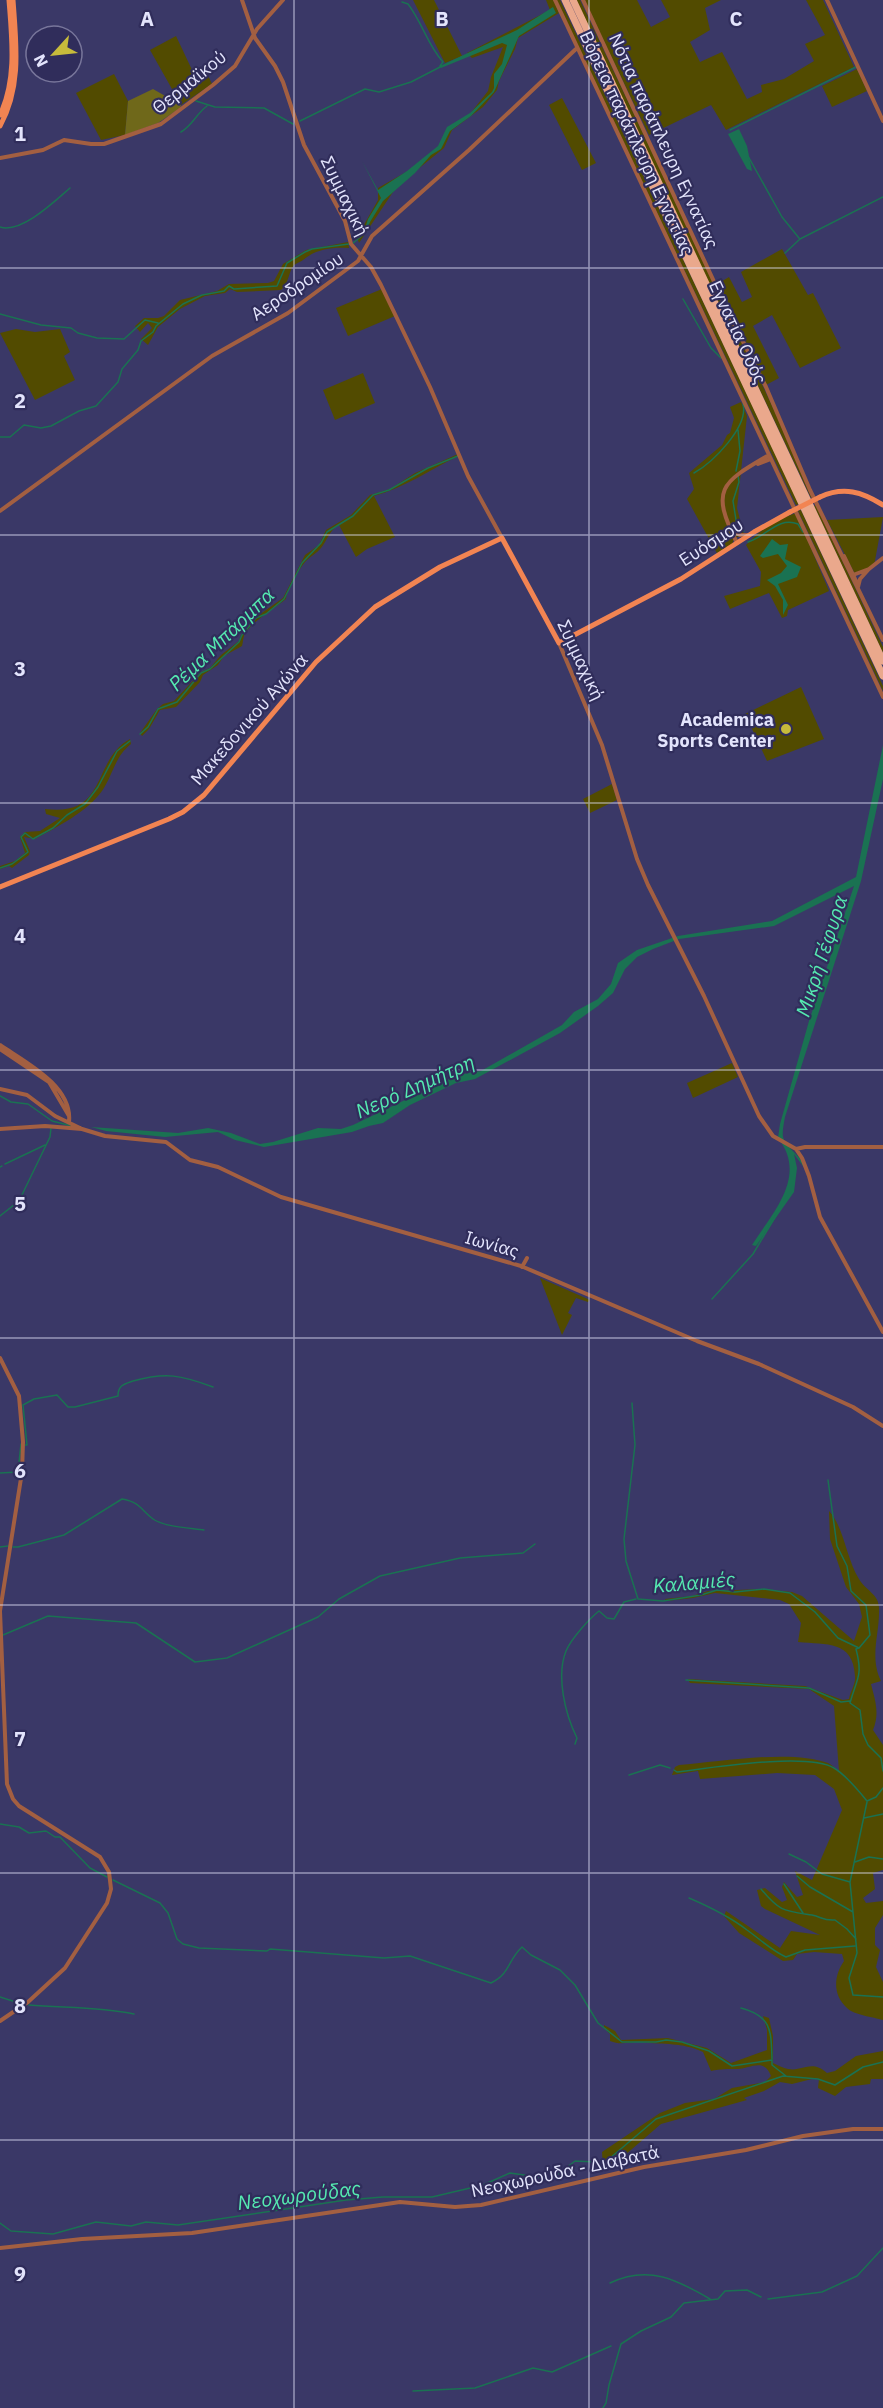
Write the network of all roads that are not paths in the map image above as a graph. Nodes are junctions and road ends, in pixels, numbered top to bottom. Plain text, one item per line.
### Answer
1 (11, 0) edge
2 (242, 0) edge
3 (284, 0) edge
4 (555, 0) edge
5 (565, 0) edge
6 (573, 0) edge
7 (583, 0) edge
8 (827, 0) edge
9 (254, 34) junction
10 (577, 48) junction
11 (0, 116) edge
12 (883, 121) edge
13 (0, 126) edge
14 (0, 158) edge
15 (361, 256) junction
16 (764, 444) junction
17 (770, 457) junction
18 (761, 460) junction
19 (752, 466) junction
20 (883, 505) edge
21 (0, 511) edge
22 (729, 527) junction
23 (735, 532) junction
24 (750, 535) junction
25 (502, 538) junction
26 (737, 544) junction
27 (883, 558) edge
28 (867, 571) junction
29 (853, 576) junction
30 (858, 587) junction
31 (865, 604) junction
32 (883, 640) edge
33 (559, 644) junction
34 (883, 661) edge
35 (883, 676) edge
36 (883, 696) edge
37 (0, 886) edge
38 (0, 1047) edge
39 (0, 1089) edge
40 (69, 1120) junction
41 (0, 1129) edge
42 (82, 1129) junction
43 (883, 1147) edge
44 (795, 1149) junction
45 (527, 1258) dead end
46 (522, 1267) junction
47 (883, 1332) edge
48 (0, 1358) edge
49 (883, 1426) edge
50 (0, 2021) edge
51 (883, 2129) edge
52 (0, 2248) edge

1 - 11 main road
1 - 13 main road
2 - 9 street, Συμμαχική
3 - 9 street, Θερμαϊκού
4 - 10 street, Βόρεια παράπλευρη Εγνατίας
5 - 35 highway, Εγνατία Οδός
6 - 34 highway, Εγνατία Οδός
7 - 29 street, Νότια παράπλευρη Εγνατίας
8 - 12 street
9 - 14 street, Θερμαϊκού
9 - 15 street, Συμμαχική
10 - 15 street, Αεροδρομίου
10 - 16 street, Βόρεια παράπλευρη Εγνατίας
15 - 21 street, Αεροδρομίου
15 - 25 street, Συμμαχική
16 - 17 street, Βόρεια παράπλευρη Εγνατίας
16 - 18 street
17 - 18 street
17 - 19 street
17 - 36 street, Βόρεια παράπλευρη Εγνατίας
18 - 19 street
19 - 22 street, Ευόσμου
20 - 24 main road, Ευόσμου, bridge
22 - 23 street
22 - 26 street
23 - 24 street
23 - 26 street
24 - 26 main road, Ευόσμου
25 - 33 main road, Συμμαχική
25 - 37 main road, Μακεδονικού Αγώνα
26 - 33 main road, Ευόσμου
27 - 28 street
28 - 29 street
28 - 30 street
29 - 30 street, Νότια παράπλευρη Εγνατίας
29 - 31 street, Νότια παράπλευρη Εγνατίας
30 - 31 street, Νότια παράπλευρη Εγνατίας
31 - 32 street, Νότια παράπλευρη Εγνατίας
33 - 44 street, Συμμαχική
38 - 40 street
39 - 40 street
40 - 42 street
41 - 42 street
42 - 46 street, Ιωνίας
43 - 44 street
44 - 47 street, Συμμαχική
45 - 46 street
46 - 49 street, Ιωνίας
48 - 50 street
51 - 52 street, Νεοχωρούδα - Διαβατά

